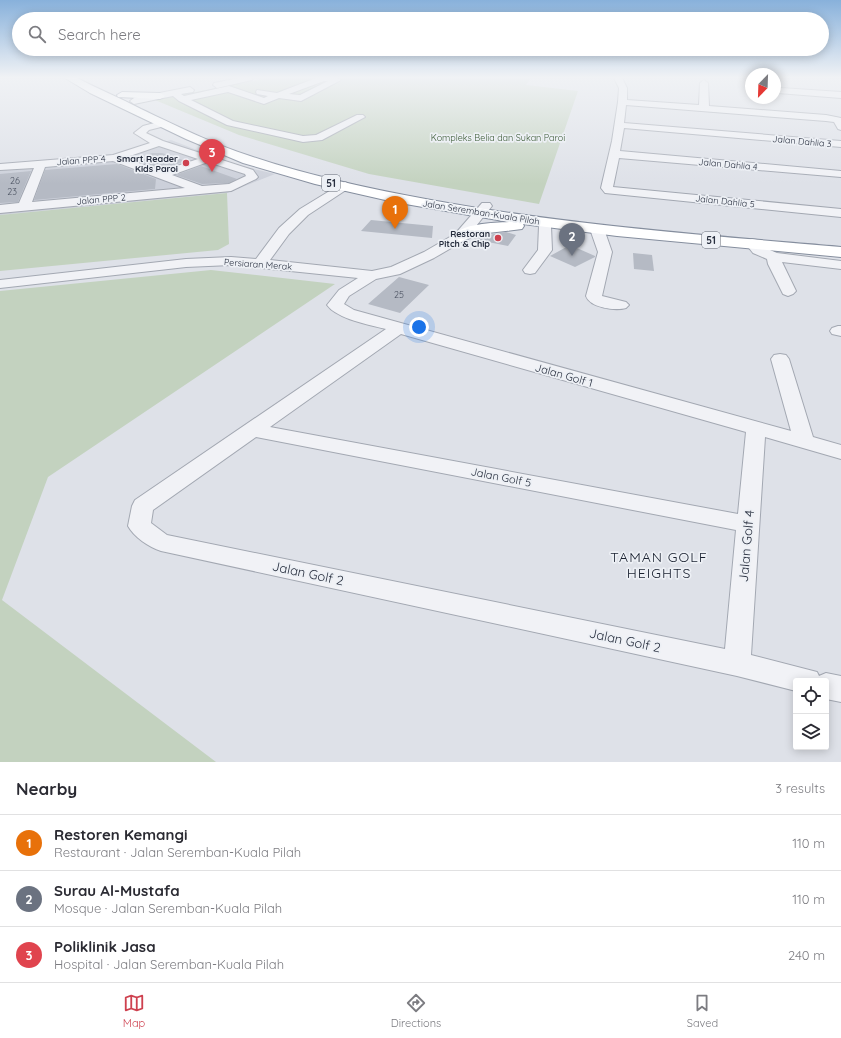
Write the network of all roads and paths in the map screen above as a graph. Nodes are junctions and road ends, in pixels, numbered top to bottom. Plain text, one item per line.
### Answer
1 (146, 114) edge
2 (161, 114) edge
3 (209, 114) edge
4 (620, 114) edge
5 (772, 114) edge
6 (789, 115) joint
7 (213, 116) junction
8 (360, 117) dead end
9 (162, 124) junction
10 (619, 125) junction
11 (841, 127) edge
12 (331, 133) junction
13 (160, 143) junction
14 (841, 144) edge
15 (614, 154) junction
16 (114, 158) junction
17 (208, 159) junction
18 (41, 164) junction
19 (0, 167) edge
20 (841, 174) edge
21 (162, 175) junction
22 (350, 187) junction
23 (203, 190) junction
24 (24, 206) junction
25 (0, 209) edge
26 (484, 209) junction
27 (841, 213) edge
28 (635, 225) junction
29 (545, 226) junction
30 (589, 229) junction
31 (463, 234) junction
32 (699, 239) junction
33 (841, 242) edge
34 (752, 243) junction
35 (841, 252) edge
36 (774, 257) junction
37 (260, 263) junction
38 (841, 265) edge
39 (530, 270) dead end
40 (372, 275) junction
41 (0, 284) edge
42 (788, 291) dead end
43 (621, 305) dead end
44 (399, 328) junction
45 (780, 359) dead end
46 (756, 428) junction
47 (253, 430) junction
48 (804, 442) junction
49 (841, 452) edge
50 (748, 524) junction
51 (737, 664) junction
52 (795, 678) edge
53 (829, 687) edge
54 (841, 689) edge

1 - 9 highway, Jalan Seremban-Kuala Pilah / 51
2 - 26 highway, Jalan Seremban-Kuala Pilah / 51
3 - 7 street
4 - 10 street
5 - 6 street
6 - 11 street
7 - 12 street
7 - 12 street
8 - 12 street
9 - 13 street
9 - 22 highway, Jalan Seremban-Kuala Pilah / 51
10 - 14 street, Jalan Dahlia 3
10 - 15 street
13 - 16 street, Jalan PPP 4
13 - 17 street
15 - 20 street, Jalan Dahlia 4
15 - 27 street, Jalan Dahlia 5
16 - 18 street, Jalan PPP 4
16 - 21 street
17 - 21 street
17 - 23 street, Jalan PPP 2
18 - 19 street, Jalan PPP 4
18 - 24 street
21 - 23 street
22 - 26 highway, Jalan Seremban-Kuala Pilah / 51
22 - 31 highway
22 - 37 street
23 - 24 street, Jalan PPP 2
24 - 25 street, Jalan PPP 2
26 - 28 highway, Jalan Seremban-Kuala Pilah / 51
26 - 30 highway, Jalan Seremban-Kuala Pilah / 51
26 - 31 street, Persiaran Merak
28 - 32 highway
28 - 33 highway, Jalan Seremban-Kuala Pilah / 51
29 - 30 highway
29 - 31 highway
29 - 39 street
30 - 32 highway, Jalan Seremban-Kuala Pilah / 51
30 - 43 street
31 - 40 street, Persiaran Merak
32 - 34 highway, Jalan Seremban-Kuala Pilah / 51
34 - 35 highway, Jalan Seremban-Kuala Pilah / 51
34 - 36 street
36 - 38 street
36 - 42 street
37 - 40 street, Persiaran Merak
37 - 41 street, Persiaran Merak
40 - 44 street, Jalan Golf 1
44 - 46 street, Jalan Golf 1
44 - 47 street, Jalan Golf 2
45 - 48 street
46 - 48 street, Jalan Golf 1
46 - 50 street, Jalan Golf 4
47 - 50 street, Jalan Golf 5
47 - 51 street, Jalan Golf 2
48 - 49 street, Jalan Golf 1
50 - 51 street, Jalan Golf 4
51 - 52 street, Jalan Golf 2
53 - 54 street

